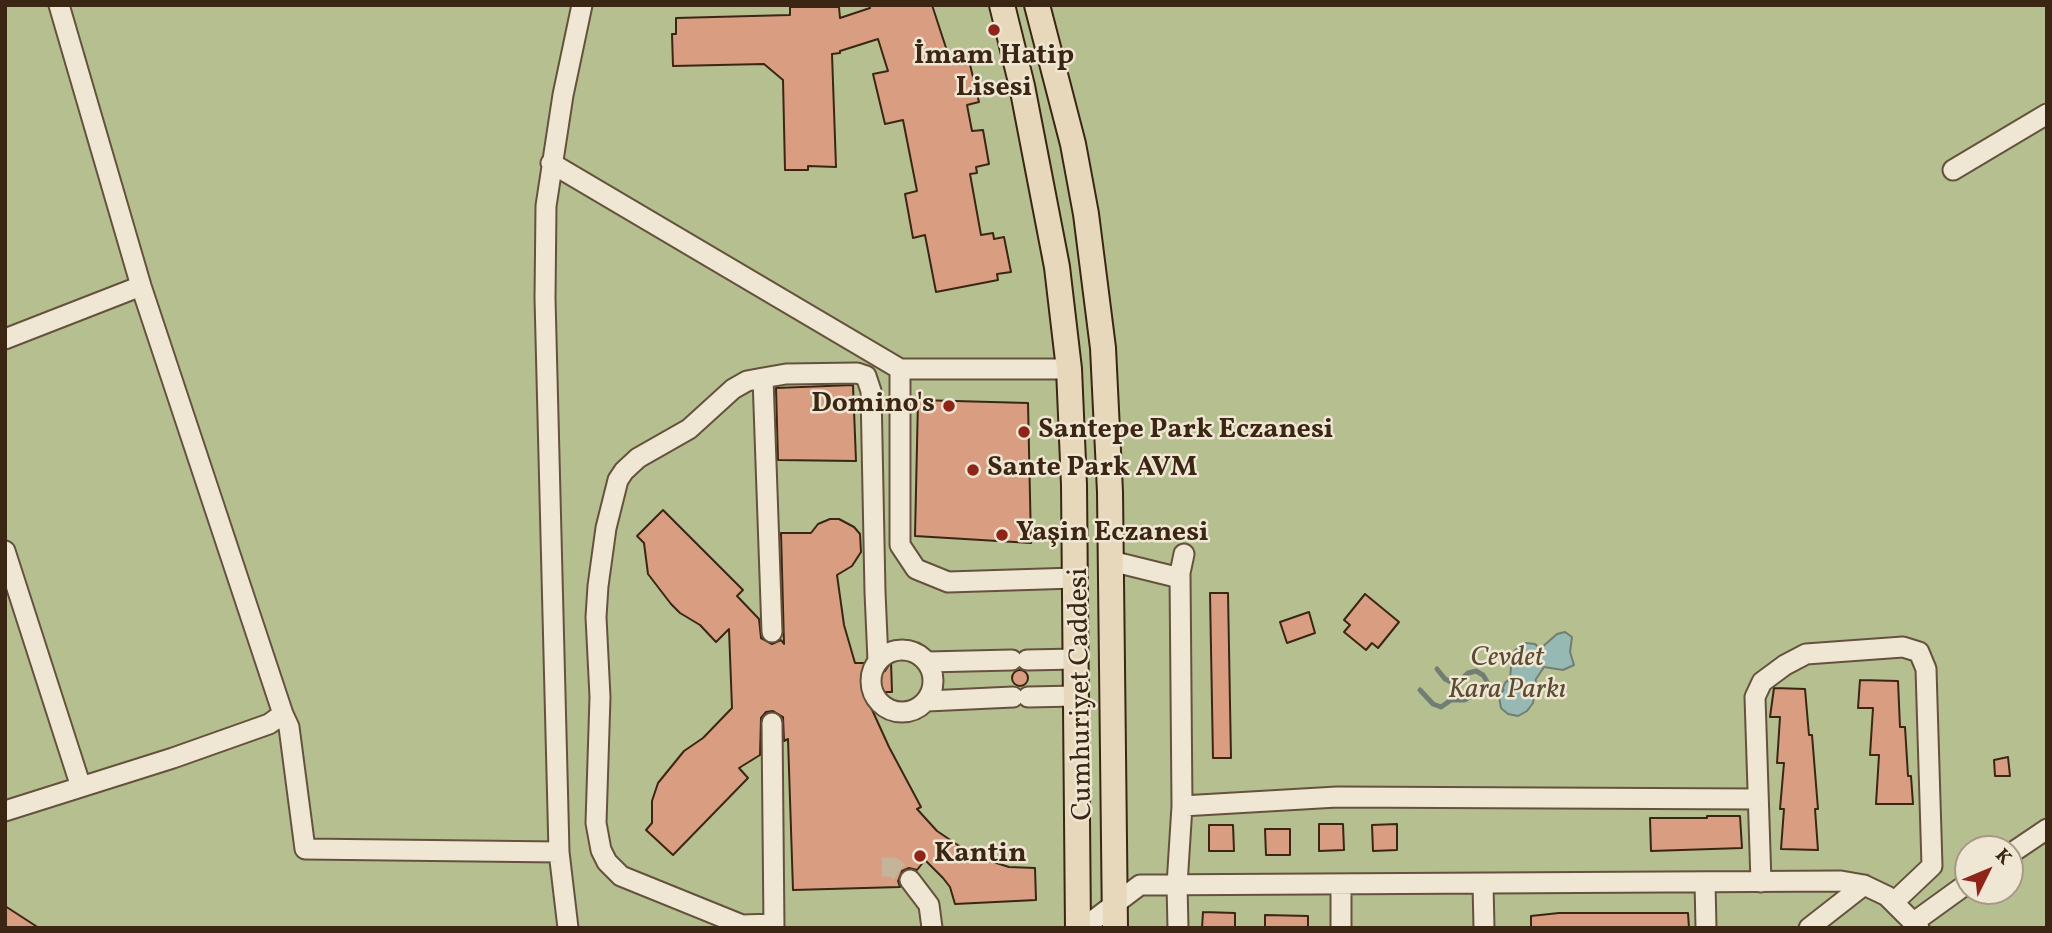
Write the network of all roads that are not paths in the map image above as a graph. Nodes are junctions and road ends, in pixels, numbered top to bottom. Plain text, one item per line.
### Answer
1 (59, 5) edge
2 (582, 5) edge
3 (1002, 5) edge
4 (1037, 5) edge
5 (2047, 114) edge
6 (551, 163) junction
7 (1953, 170) dead end
8 (141, 286) junction
9 (5, 339) edge
10 (900, 369) junction
11 (1069, 369) junction
12 (763, 378) junction
13 (5, 551) edge
14 (1184, 554) dead end
15 (1111, 561) junction
16 (1075, 578) junction
17 (1180, 578) junction
18 (772, 632) dead end
19 (1076, 659) junction
20 (878, 661) junction
21 (927, 662) junction
22 (1076, 696) junction
23 (927, 701) junction
24 (283, 714) junction
25 (772, 723) dead end
26 (81, 787) junction
27 (1758, 799) junction
28 (1182, 806) junction
29 (5, 811) edge
30 (2047, 829) edge
31 (2024, 845) edge
32 (559, 852) junction
33 (910, 880) tunnel mouth
34 (1705, 882) junction
35 (1761, 882) junction
36 (1483, 884) junction
37 (1177, 885) junction
38 (1341, 885) junction
39 (1864, 885) junction
40 (1954, 895) edge
41 (1894, 902) junction
42 (1115, 903) junction
43 (1917, 925) edge
44 (774, 926) edge
45 (568, 928) edge
46 (932, 928) edge
47 (1081, 928) edge
48 (1115, 928) edge
49 (1178, 928) edge
50 (1341, 928) edge
51 (1484, 928) edge
52 (1706, 928) edge
53 (1809, 928) edge

1 - 8 street
2 - 6 street
3 - 11 main road, Cumhuriyet Caddesi
4 - 15 main road, Cumhuriyet Caddesi
5 - 7 street
6 - 10 street
6 - 32 street
8 - 9 street
8 - 24 street
10 - 11 street
10 - 16 street
11 - 16 main road, Cumhuriyet Caddesi
12 - 18 street
12 - 20 street
12 - 44 street
13 - 26 street
14 - 17 street
15 - 17 street
15 - 42 main road, Cumhuriyet Caddesi
16 - 19 main road, Cumhuriyet Caddesi
17 - 28 street
19 - 21 street
19 - 22 main road, Cumhuriyet Caddesi
20 - 21 street
20 - 23 street
21 - 23 street
22 - 23 street
22 - 47 main road, Cumhuriyet Caddesi
24 - 26 street
24 - 32 street
25 - 44 street
26 - 29 street
27 - 28 street
27 - 35 street
27 - 41 street
28 - 37 street
30 - 31 street
32 - 45 street
33 - 46 street
34 - 35 street
34 - 36 street
34 - 52 street
35 - 39 street
36 - 38 street
36 - 51 street
37 - 38 street
37 - 42 street
37 - 49 street
38 - 50 street
39 - 41 street
39 - 53 street
40 - 43 street
41 - 43 street
42 - 47 street
42 - 48 main road, Cumhuriyet Caddesi

